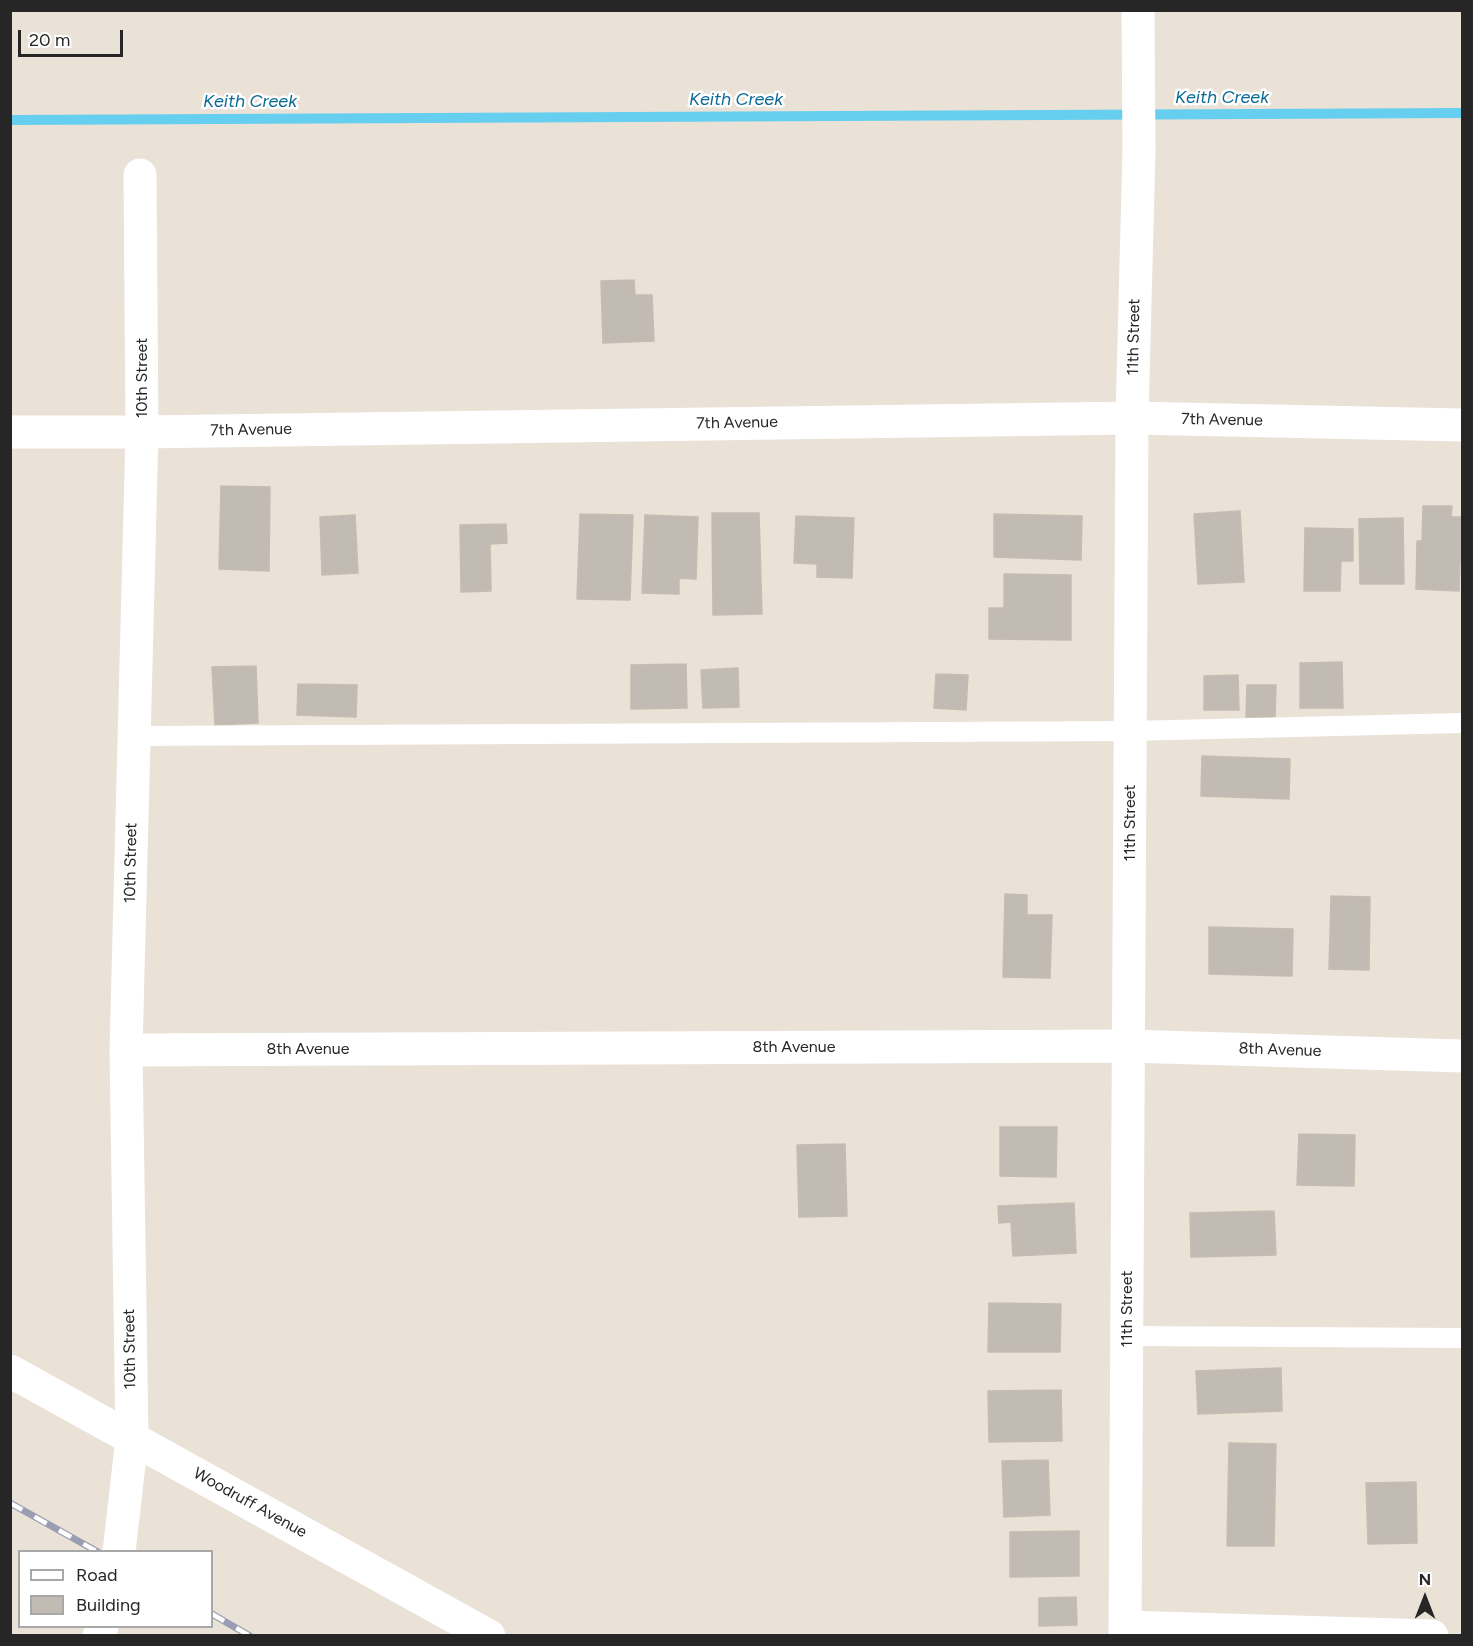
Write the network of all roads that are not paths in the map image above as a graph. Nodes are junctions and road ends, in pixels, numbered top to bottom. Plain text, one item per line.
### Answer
1 (1138, 10) edge
2 (140, 175) dead end
3 (1132, 418) junction
4 (1462, 425) edge
5 (10, 432) edge
6 (142, 432) junction
7 (1462, 723) edge
8 (1130, 731) junction
9 (134, 736) junction
10 (1128, 1046) junction
11 (126, 1050) junction
12 (1462, 1056) edge
13 (1127, 1336) junction
14 (1462, 1338) edge
15 (10, 1371) edge
16 (132, 1438) junction
17 (119, 1550) edge
18 (1125, 1631) edge
19 (489, 1635) edge
20 (1432, 1635) edge

1 - 3 street, 11th Street
2 - 6 street, 10th Street
3 - 4 street, 7th Avenue
3 - 6 street, 7th Avenue
3 - 8 street, 11th Street
5 - 6 street, 7th Avenue
6 - 9 street, 10th Street
7 - 8 lane
8 - 9 lane
8 - 10 street, 11th Street
9 - 11 street, 10th Street
10 - 11 street, 8th Avenue
10 - 12 street, 8th Avenue
10 - 13 street, 11th Street
11 - 16 street, 10th Street
13 - 14 lane
13 - 18 street, 11th Street
15 - 16 street, Woodruff Avenue
16 - 17 street, 10th Street
16 - 19 street, Woodruff Avenue
18 - 20 street

